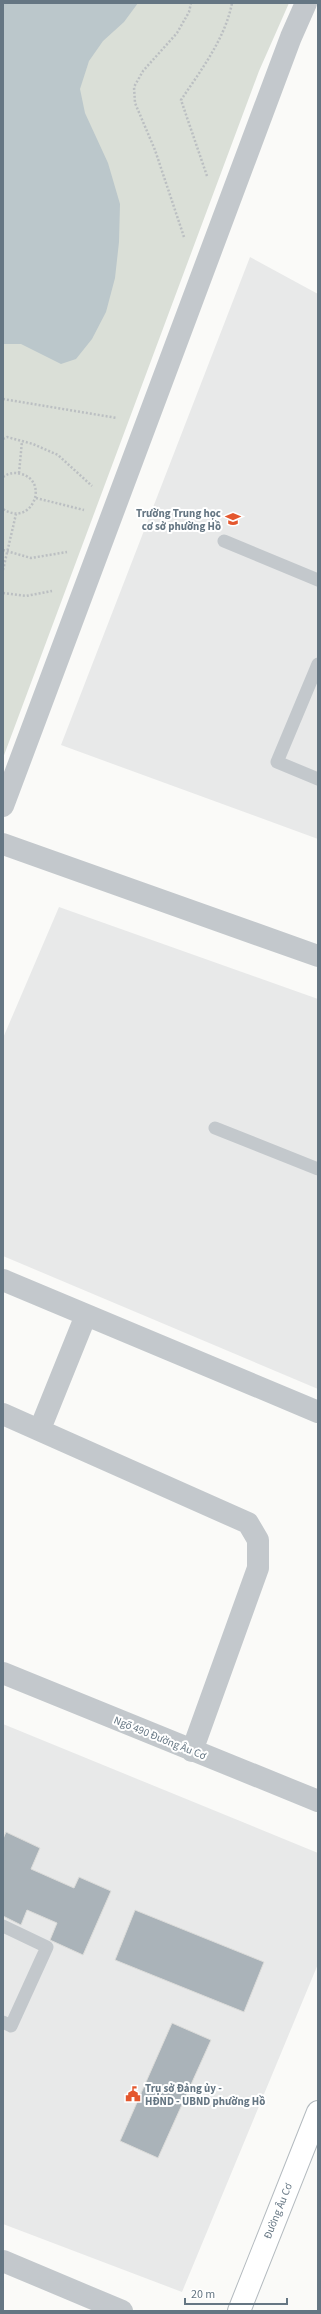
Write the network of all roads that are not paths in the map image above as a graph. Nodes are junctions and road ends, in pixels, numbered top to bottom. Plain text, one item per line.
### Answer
1 (306, 3) edge
2 (224, 542) dead end
3 (318, 580) edge
4 (318, 664) edge
5 (318, 779) edge
6 (3, 806) edge
7 (3, 844) edge
8 (318, 956) edge
9 (215, 1128) dead end
10 (318, 1169) edge
11 (3, 1280) edge
12 (86, 1314) junction
13 (318, 1412) edge
14 (3, 1414) edge
15 (40, 1429) junction
16 (3, 1673) edge
17 (192, 1752) junction
18 (318, 1800) edge
19 (3, 1926) edge
20 (3, 2022) edge
21 (318, 2112) edge
22 (3, 2261) edge
23 (122, 2311) edge
24 (239, 2311) edge

1 - 6 street
2 - 3 lane
4 - 5 lane
7 - 8 street
9 - 10 lane
11 - 12 street
12 - 13 street
12 - 15 street
14 - 15 street
15 - 17 street
16 - 17 street, Ngõ 490 Đường Âu Cơ
17 - 18 street, Ngõ 490 Đường Âu Cơ
19 - 20 lane
21 - 24 main road, Đường Âu Cơ
22 - 23 street

